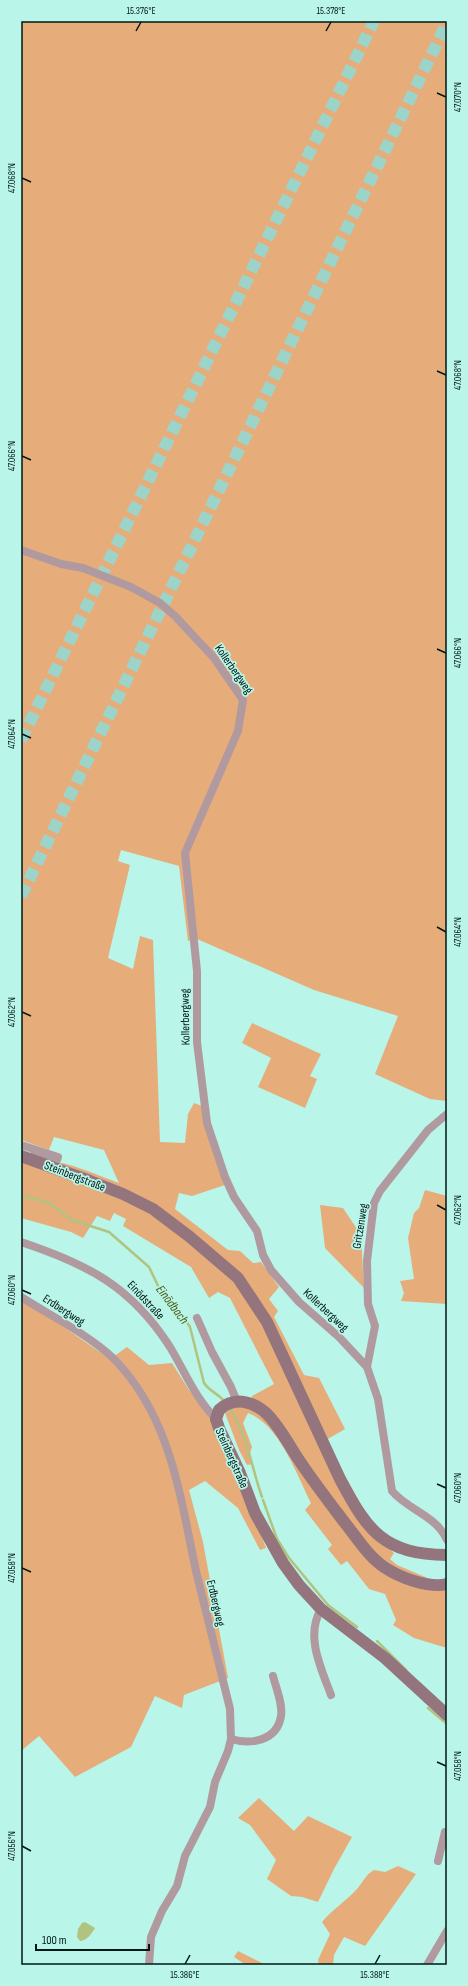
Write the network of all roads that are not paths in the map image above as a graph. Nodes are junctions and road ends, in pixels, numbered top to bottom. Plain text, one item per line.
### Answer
1 (21, 550) edge
2 (447, 1114) edge
3 (21, 1145) edge
4 (25, 1158) edge
5 (21, 1242) edge
6 (21, 1297) edge
7 (198, 1318) dead end
8 (367, 1367) junction
9 (234, 1402) junction
10 (217, 1415) junction
11 (447, 1540) edge
12 (447, 1555) edge
13 (447, 1584) edge
14 (321, 1609) junction
15 (273, 1676) dead end
16 (331, 1695) dead end
17 (447, 1715) edge
18 (231, 1738) junction
19 (447, 1833) edge
20 (438, 1861) dead end
21 (447, 1931) edge
22 (149, 1965) edge
23 (427, 1965) edge

1 - 8 street, Kollerbergweg
2 - 8 street, Gritzenweg
3 - 4 street
4 - 12 main road, Steinbergstraße
5 - 10 street, Einödstraße
6 - 18 street, Erdbergweg
7 - 9 street
8 - 11 street, Kollerbergweg
9 - 10 main road, Steinbergstraße
9 - 13 main road
10 - 14 main road, Steinbergstraße
14 - 16 street
14 - 17 main road, Steinbergstraße
15 - 18 street
18 - 22 street, Erdbergweg
19 - 20 street
21 - 23 street

